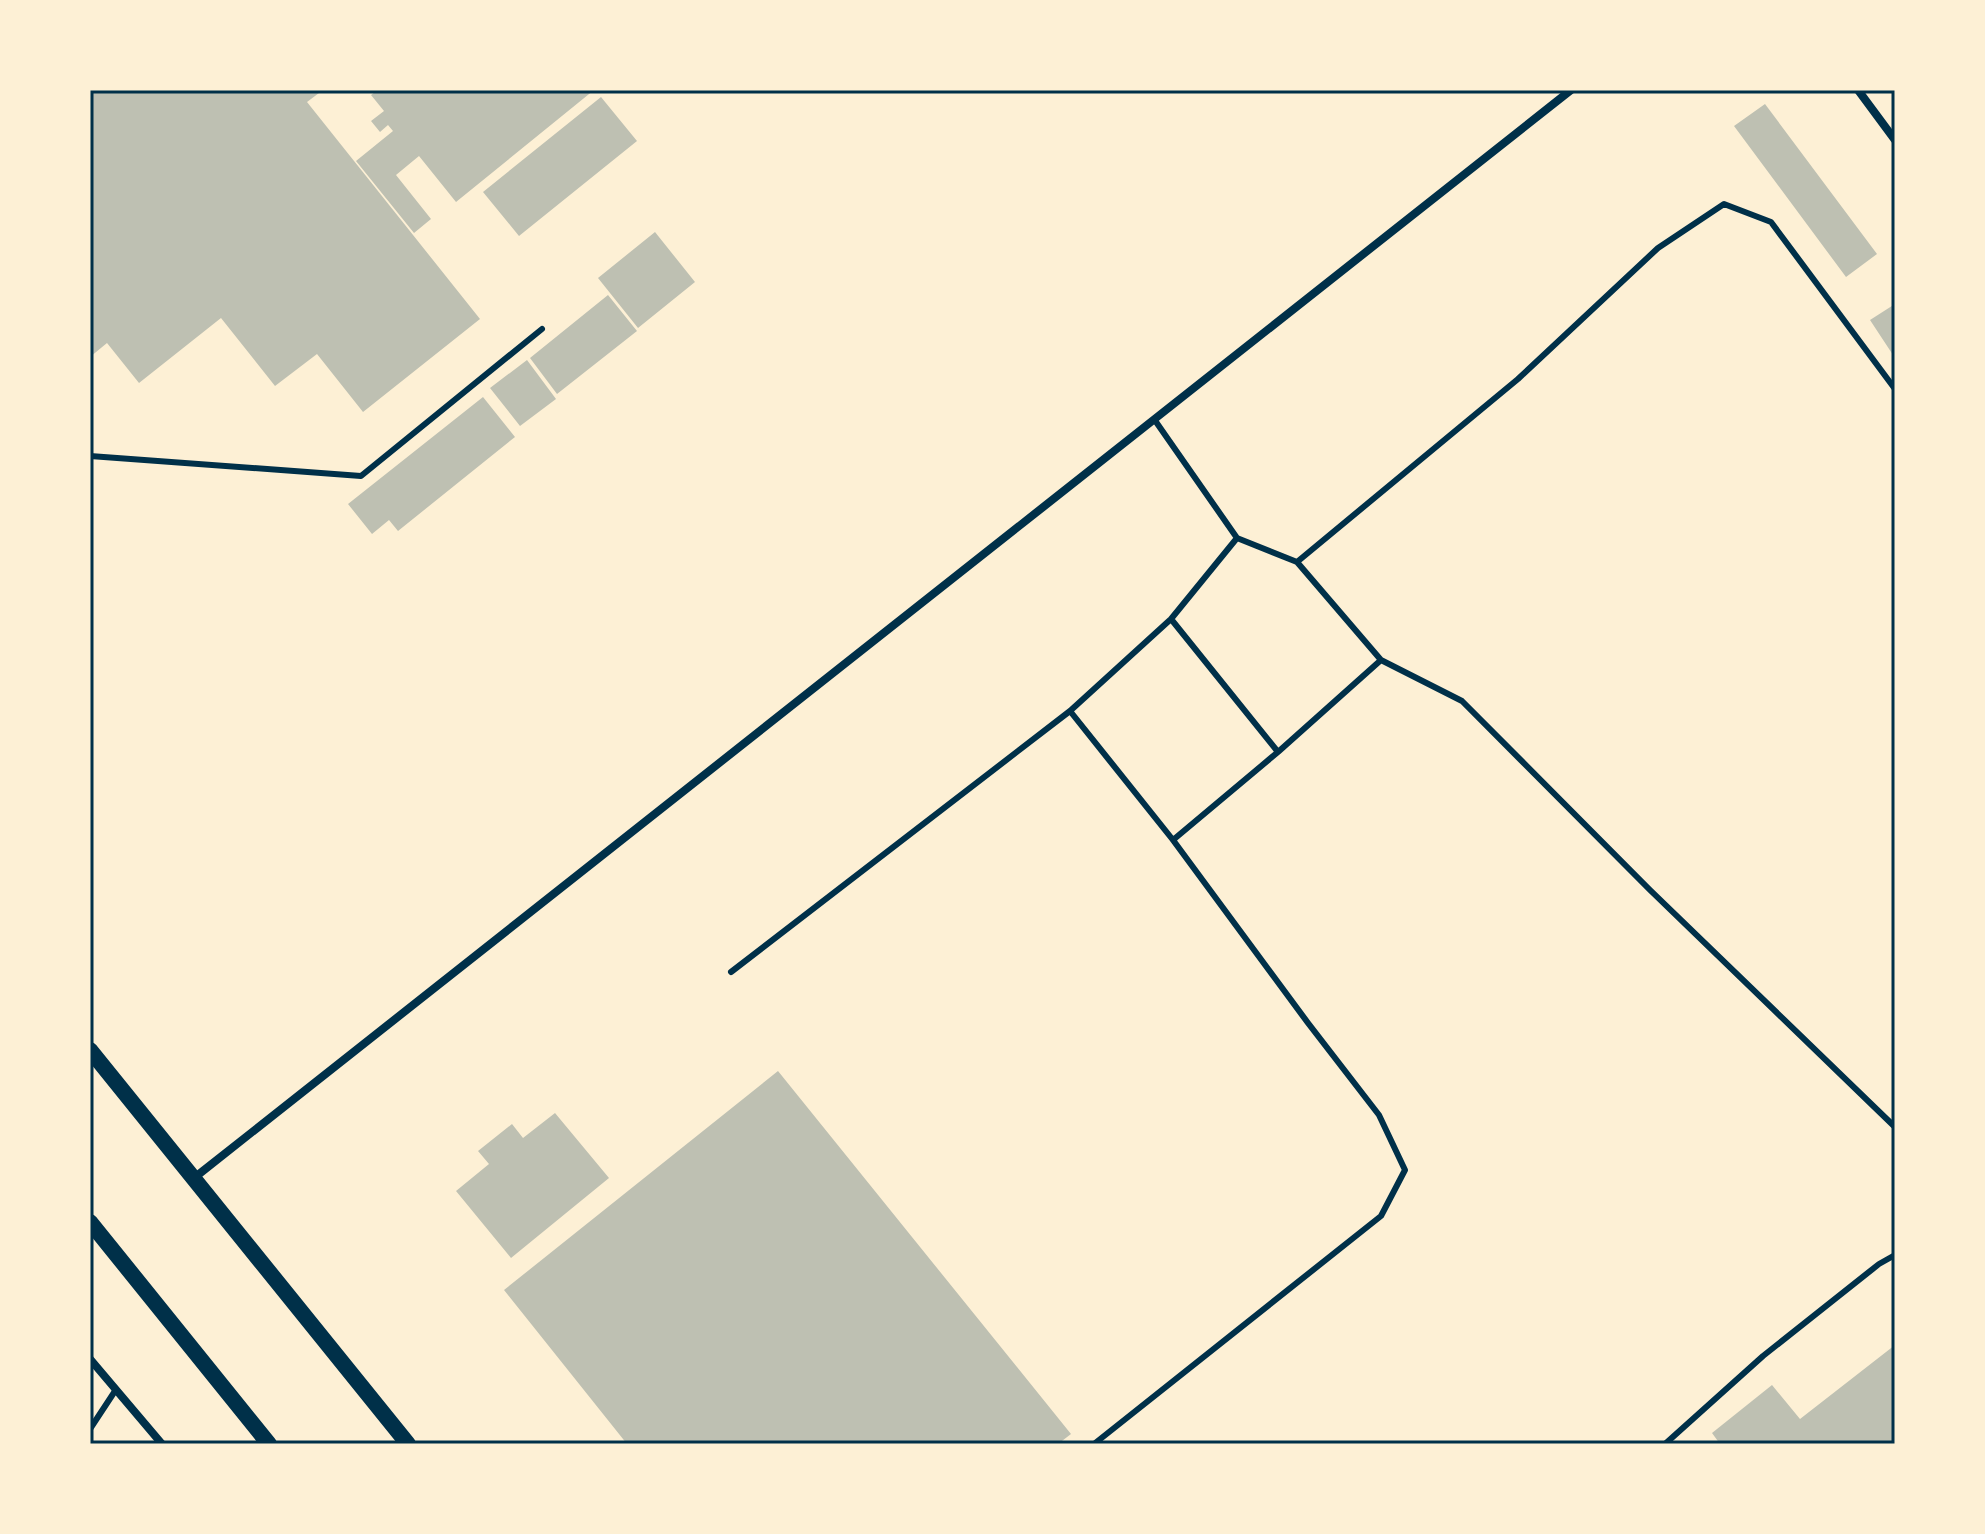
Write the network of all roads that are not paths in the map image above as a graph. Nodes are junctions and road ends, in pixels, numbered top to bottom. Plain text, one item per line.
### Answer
1 (1571, 90) edge
2 (1858, 90) edge
3 (1895, 140) edge
4 (542, 329) dead end
5 (1895, 389) edge
6 (1154, 419) junction
7 (90, 456) edge
8 (1237, 538) junction
9 (1297, 562) junction
10 (1171, 619) junction
11 (1381, 660) junction
12 (1070, 711) junction
13 (1278, 752) junction
14 (1173, 840) junction
15 (731, 972) dead end
16 (90, 1050) edge
17 (1895, 1127) edge
18 (193, 1178) junction
19 (90, 1222) edge
20 (1895, 1255) edge
21 (90, 1359) edge
22 (115, 1391) junction
23 (90, 1429) edge
24 (162, 1444) edge
25 (269, 1444) edge
26 (408, 1444) edge
27 (1094, 1444) edge
28 (1665, 1444) edge

1 - 6 street
2 - 3 street
4 - 7 lane
5 - 9 lane
6 - 8 lane
6 - 18 street
8 - 9 lane
8 - 10 lane
9 - 11 lane
10 - 12 lane
10 - 13 lane
11 - 13 lane
11 - 17 lane
12 - 14 lane
12 - 15 lane
13 - 14 lane
14 - 27 lane
16 - 18 main road
18 - 26 main road
19 - 25 main road
20 - 28 lane
21 - 22 street
22 - 23 lane
22 - 24 street

